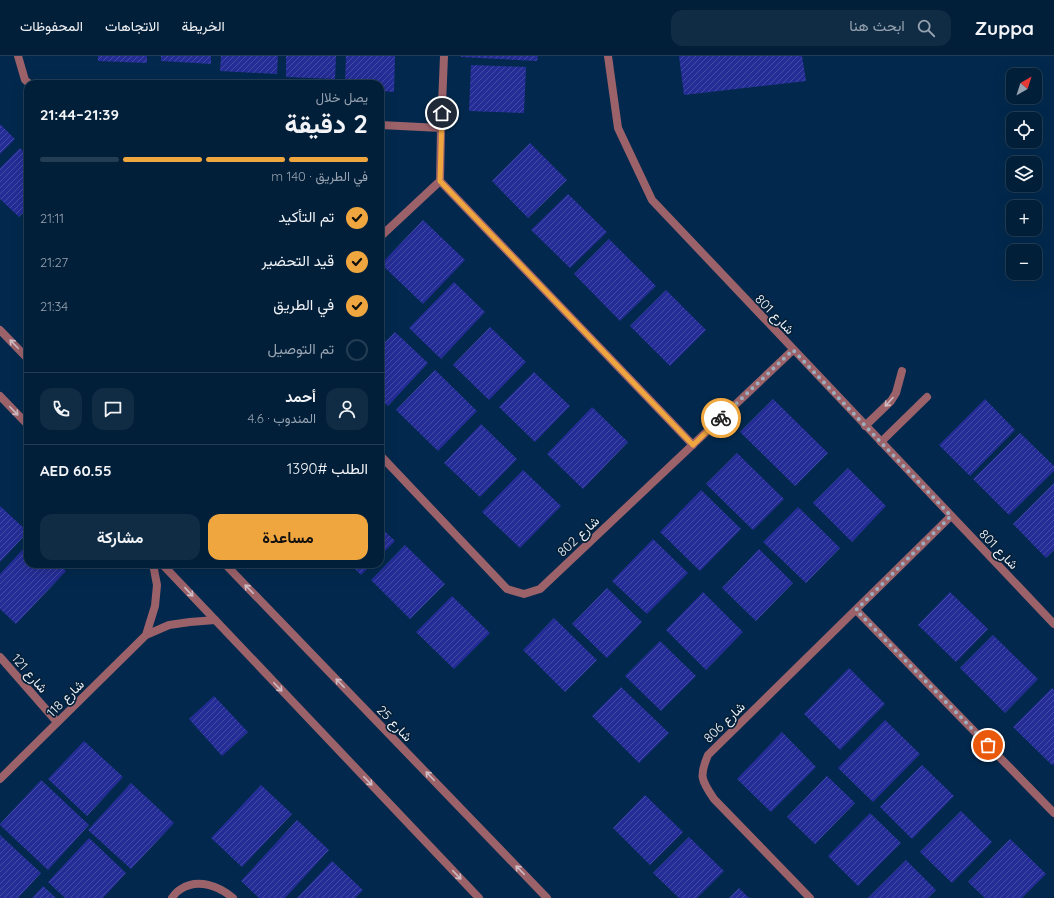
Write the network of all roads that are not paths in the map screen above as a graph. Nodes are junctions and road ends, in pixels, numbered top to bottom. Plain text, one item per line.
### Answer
1 (18, 56) edge
2 (444, 56) edge
3 (608, 56) edge
4 (25, 80) edge
5 (384, 125) edge
6 (441, 128) junction
7 (440, 181) junction
8 (384, 233) edge
9 (0, 330) edge
10 (793, 350) junction
11 (24, 355) edge
12 (902, 371) dead end
13 (0, 396) edge
14 (927, 397) dead end
15 (24, 421) edge
16 (865, 426) junction
17 (881, 442) junction
18 (693, 445) junction
19 (384, 459) edge
20 (951, 516) junction
21 (154, 568) edge
22 (166, 568) edge
23 (230, 568) edge
24 (856, 610) junction
25 (215, 620) junction
26 (1054, 624) edge
27 (146, 635) junction
28 (0, 657) edge
29 (57, 722) junction
30 (0, 779) edge
31 (1054, 813) edge
32 (172, 898) edge
33 (233, 898) edge
34 (479, 898) edge
35 (547, 898) edge
36 (810, 898) edge

1 - 4 street
2 - 6 street
3 - 10 street, شارع 801
5 - 6 street
6 - 7 street
7 - 8 street
7 - 18 street
11 -> 9 street
10 - 16 street, شارع 801
10 - 18 street, شارع 802
12 -> 16 street
13 -> 15 street
14 - 17 street
16 - 17 street, شارع 801
17 - 20 street, شارع 801
18 - 19 street, شارع 802
20 - 24 street, شارع 806
20 - 26 street, شارع 801
21 - 27 street, شارع 118
22 -> 25 street
35 -> 23 street, شارع 25
24 - 31 street
24 - 36 street, شارع 806
25 - 27 street, شارع 118
25 -> 34 street
27 - 29 street, شارع 118
28 - 29 street, شارع 121
29 - 30 street, شارع 118
32 - 33 street

